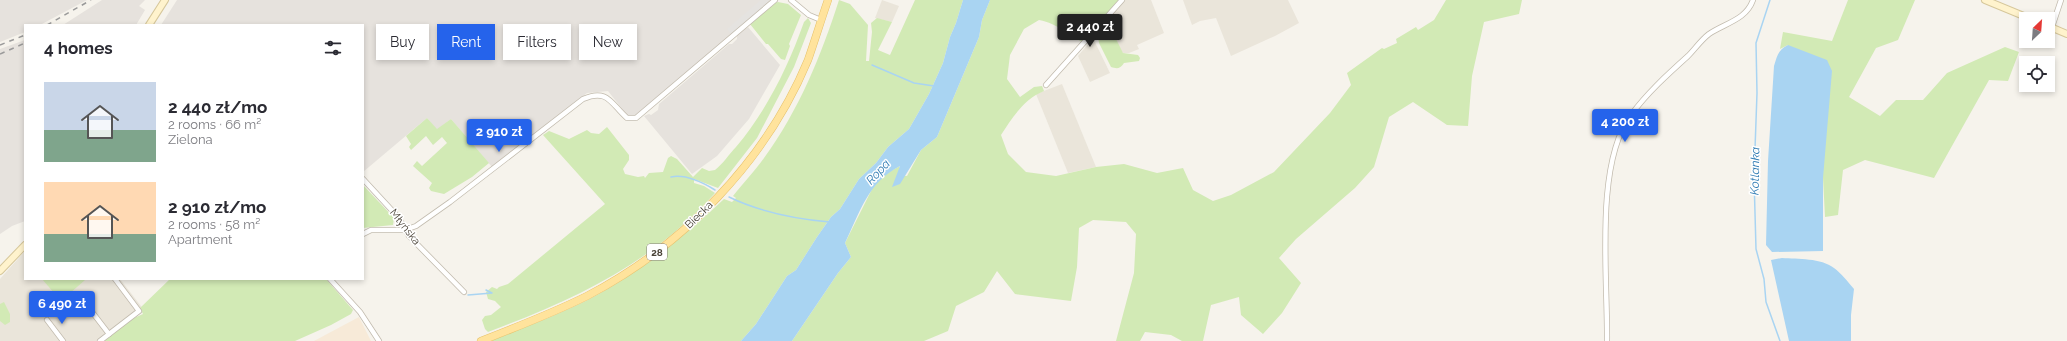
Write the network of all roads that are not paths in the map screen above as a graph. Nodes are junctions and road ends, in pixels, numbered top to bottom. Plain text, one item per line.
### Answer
1 (165, 0) edge
2 (775, 0) edge
3 (791, 0) edge
4 (828, 0) edge
5 (1122, 0) edge
6 (1753, 0) edge
7 (1985, 0) edge
8 (2061, 0) edge
9 (2019, 14) edge
10 (2055, 15) edge
11 (821, 20) junction
12 (150, 24) edge
13 (2055, 29) edge
14 (2067, 34) edge
15 (1046, 85) dead end
16 (364, 180) edge
17 (405, 230) junction
18 (364, 234) edge
19 (24, 246) edge
20 (0, 271) edge
21 (116, 280) edge
22 (331, 280) edge
23 (464, 292) dead end
24 (79, 295) dead end
25 (47, 320) dead end
26 (109, 334) junction
27 (63, 341) edge
28 (100, 341) edge
29 (379, 341) edge
30 (481, 341) edge
31 (1606, 341) edge

1 - 12 street
2 - 17 street
3 - 11 street
4 - 11 main road, Biecka / 28
5 - 15 street
6 - 31 street
7 - 9 street
8 - 10 street
11 - 30 main road, Biecka / 28
13 - 14 street
16 - 17 street, Młyńska
17 - 18 street
17 - 23 street, Młyńska
19 - 20 street
21 - 26 street
22 - 29 street
24 - 26 street
25 - 27 street
26 - 28 street

